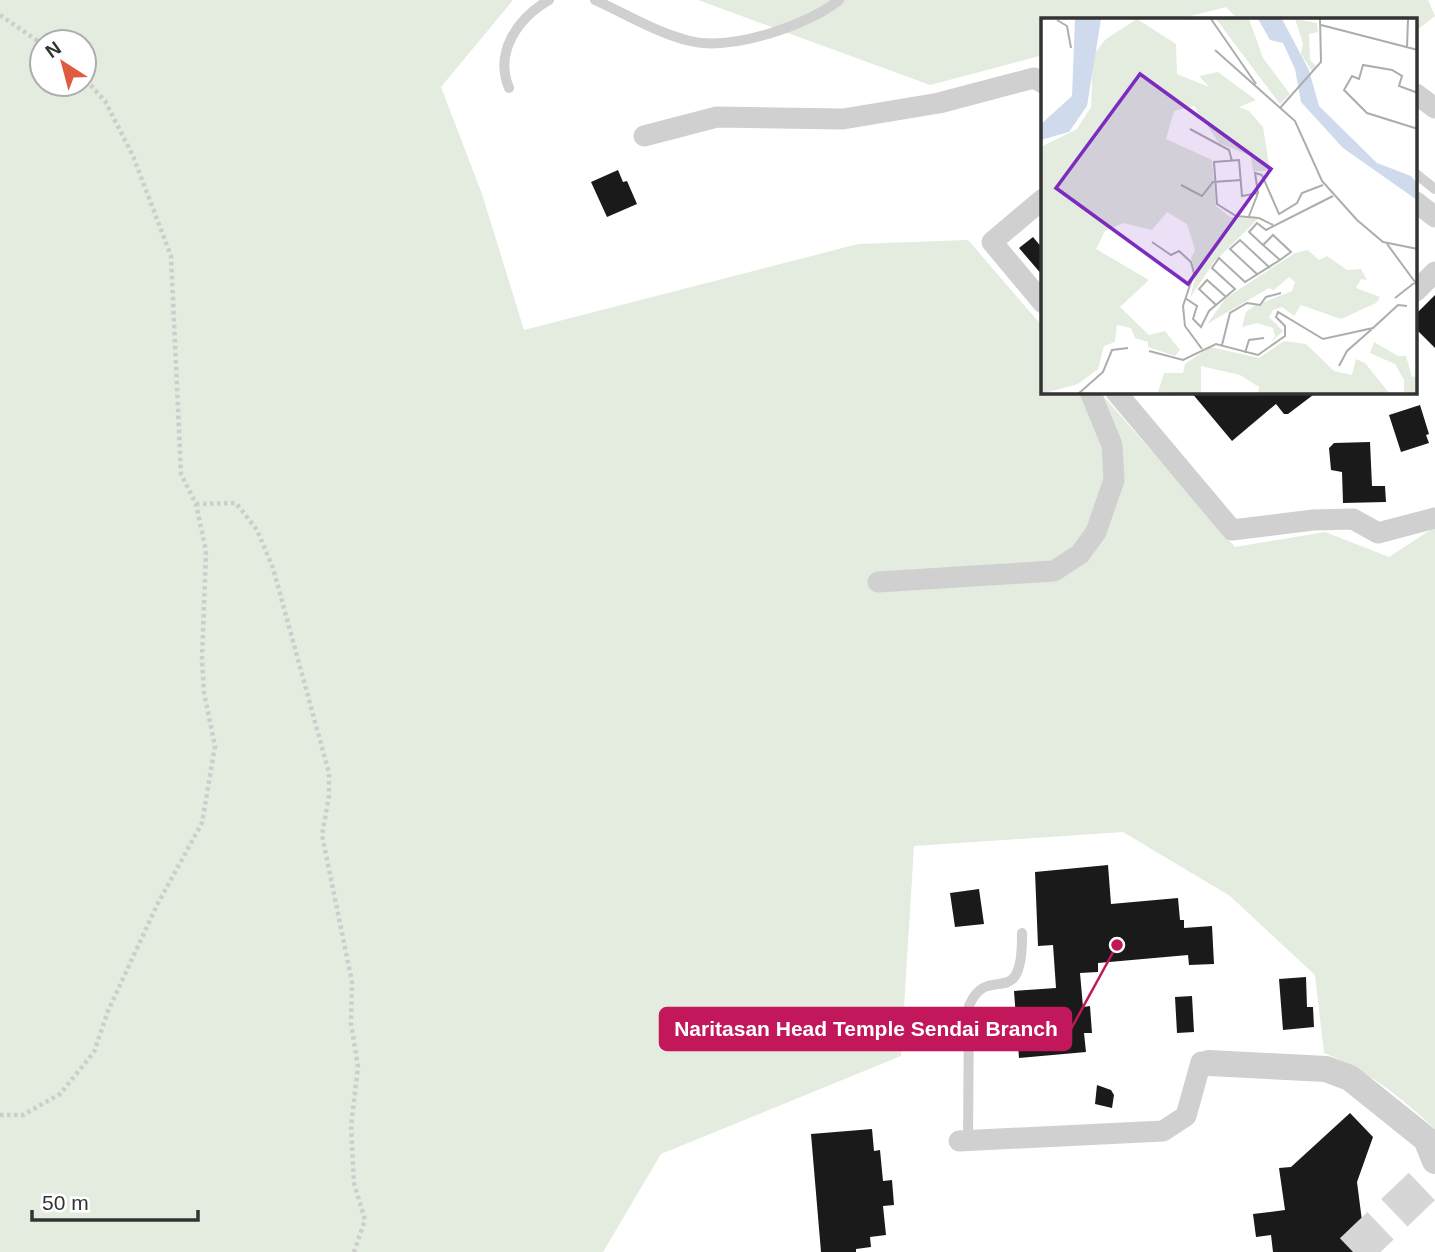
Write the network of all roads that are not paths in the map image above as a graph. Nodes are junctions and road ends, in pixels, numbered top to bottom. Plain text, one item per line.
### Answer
1 (549, 0) edge
2 (595, 0) edge
3 (839, 0) edge
4 (1041, 82) edge
5 (509, 89) dead end
6 (1418, 95) edge
7 (1435, 108) edge
8 (644, 136) dead end
9 (1418, 176) edge
10 (1435, 189) edge
11 (1041, 202) edge
12 (1418, 204) edge
13 (1435, 217) edge
14 (1435, 272) edge
15 (1418, 289) edge
16 (1041, 301) edge
17 (1091, 394) edge
18 (1118, 394) edge
19 (1435, 518) edge
20 (878, 582) dead end
21 (1022, 933) dead end
22 (1209, 1063) joint
23 (963, 1141) joint
24 (1435, 1161) edge

1 - 5 lane
2 - 3 lane
4 - 8 street
6 - 7 street
9 - 10 lane
11 - 16 street
12 - 13 street
14 - 15 street
17 - 20 street
18 - 19 street
21 - 23 lane
22 - 23 street
22 - 24 street

